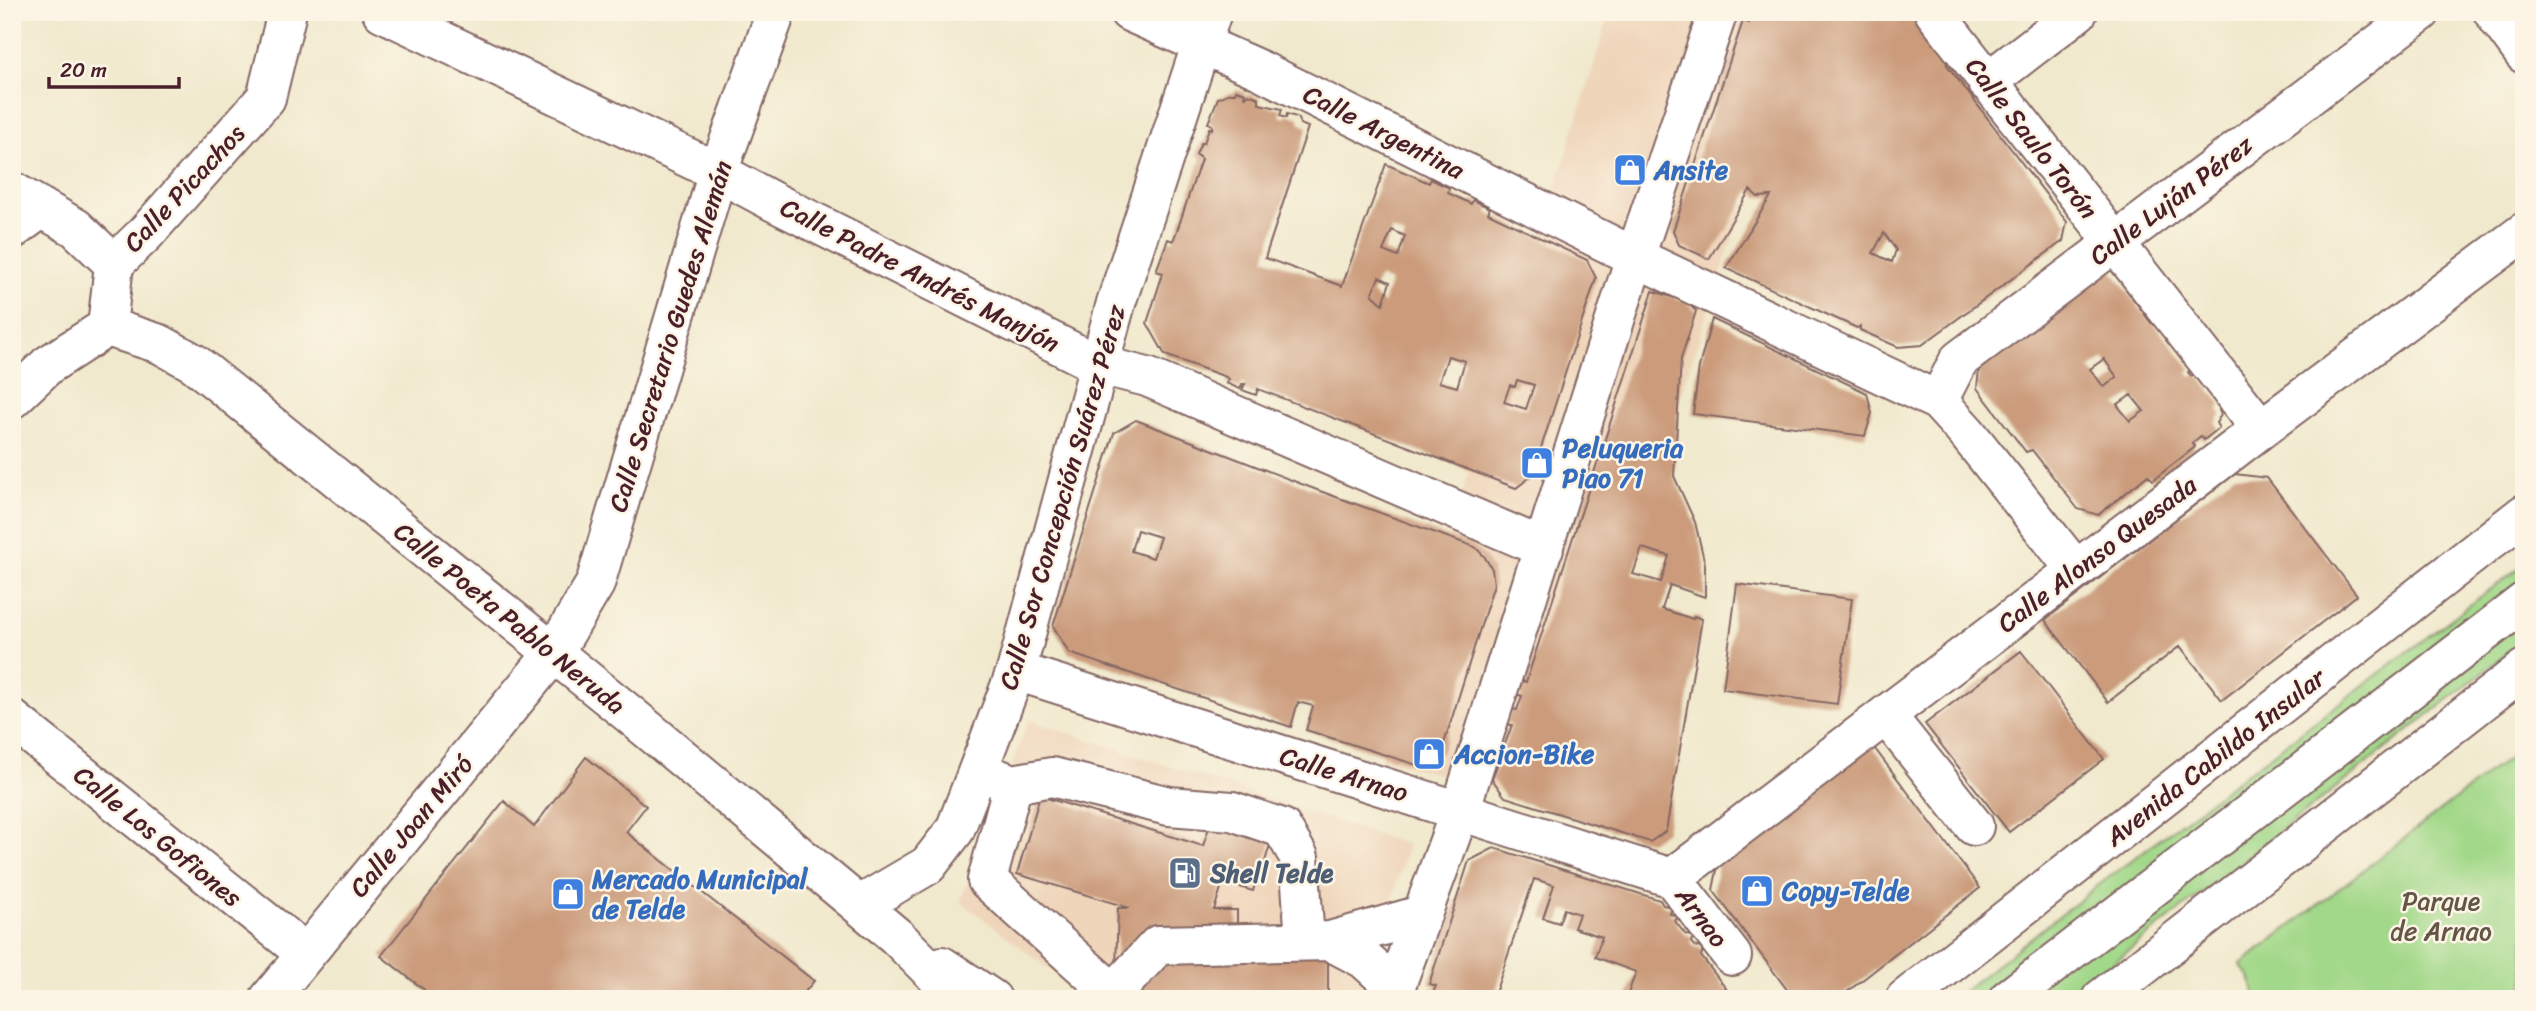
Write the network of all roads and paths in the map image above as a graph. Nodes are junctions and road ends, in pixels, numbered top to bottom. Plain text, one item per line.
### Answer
1 (287, 12) edge
2 (382, 12) edge
3 (776, 12) edge
4 (1129, 12) edge
5 (1718, 12) edge
6 (1934, 12) edge
7 (2078, 12) edge
8 (2420, 12) edge
9 (2493, 12) edge
10 (1206, 28) edge
11 (2524, 54) edge
12 (1987, 82) junction
13 (718, 172) junction
14 (27, 199) edge
15 (12, 230) edge
16 (2524, 232) edge
17 (2115, 243) junction
18 (1635, 257) junction
19 (114, 264) junction
20 (107, 327) junction
21 (1100, 365) junction
22 (12, 399) edge
23 (1938, 401) junction
24 (2261, 429) junction
25 (2524, 514) edge
26 (1544, 548) junction
27 (2076, 570) junction
28 (2524, 601) edge
29 (553, 654) junction
30 (2524, 669) edge
31 (1016, 671) junction
32 (1886, 715) junction
33 (12, 719) edge
34 (996, 778) junction
35 (1460, 811) junction
36 (1974, 826) dead end
37 (1672, 878) junction
38 (860, 905) junction
39 (1421, 915) junction
40 (896, 936) junction
41 (1318, 940) junction
42 (305, 953) junction
43 (1732, 956) dead end
44 (1393, 993) edge
45 (1110, 996) edge
46 (269, 999) edge
47 (959, 999) edge
48 (992, 999) edge
49 (1905, 999) edge
50 (2008, 999) edge
51 (2101, 999) edge

1 - 19 street, Calle Picachos
2 - 13 street, Calle Padre Andrés Manjón
3 - 13 street, Calle Secretario Guedes Alemán
4 - 10 street, Calle Argentina
5 - 18 street
6 - 12 street, Calle Saulo Torón
7 - 12 street
8 - 17 street, Calle Luján Pérez
9 - 11 street
10 - 18 street, Calle Argentina
10 - 21 street, Calle Sor Concepción Suárez Pérez
12 - 17 street, Calle Saulo Torón
13 - 21 street, Calle Padre Andrés Manjón
13 - 29 street, Calle Secretario Guedes Alemán
14 - 15 street
14 - 19 street
16 - 24 street, Calle Alonso Quesada
17 - 23 street, Calle Luján Pérez
17 - 24 street, Calle Saulo Torón
18 - 23 street, Calle Argentina
18 - 26 street
19 - 20 street, Calle Picachos
20 - 22 street
20 - 29 street, Calle Poeta Pablo Neruda
21 - 26 street, Calle Padre Andrés Manjón
21 - 31 street, Calle Sor Concepción Suárez Pérez
23 - 27 street
24 - 27 street, Calle Alonso Quesada
25 - 49 street, Avenida Cabildo Insular
26 - 35 street
27 - 32 street, Calle Alonso Quesada
28 - 50 street
29 - 38 street, Calle Poeta Pablo Neruda
29 - 42 street, Calle Joan Miró
30 - 51 street
31 - 34 street, Calle Sor Concepción Suárez Pérez
31 - 35 street, Calle Arnao
32 - 36 street
32 - 37 street, Calle Alonso Quesada
33 - 42 street, Calle Los Gofiones
34 - 38 street, Calle Sor Concepción Suárez Pérez
34 - 41 street
34 - 45 street
35 - 37 street, Calle Arnao
35 - 39 street
37 - 43 street, Arnao
38 - 40 street, Calle Poeta Pablo Neruda
39 - 41 street
39 - 44 street
40 - 47 street, Calle Poeta Pablo Neruda
40 - 48 street, Calle Poeta Pablo Neruda
41 - 44 street
41 - 45 street
42 - 46 street, Calle Joan Miró

